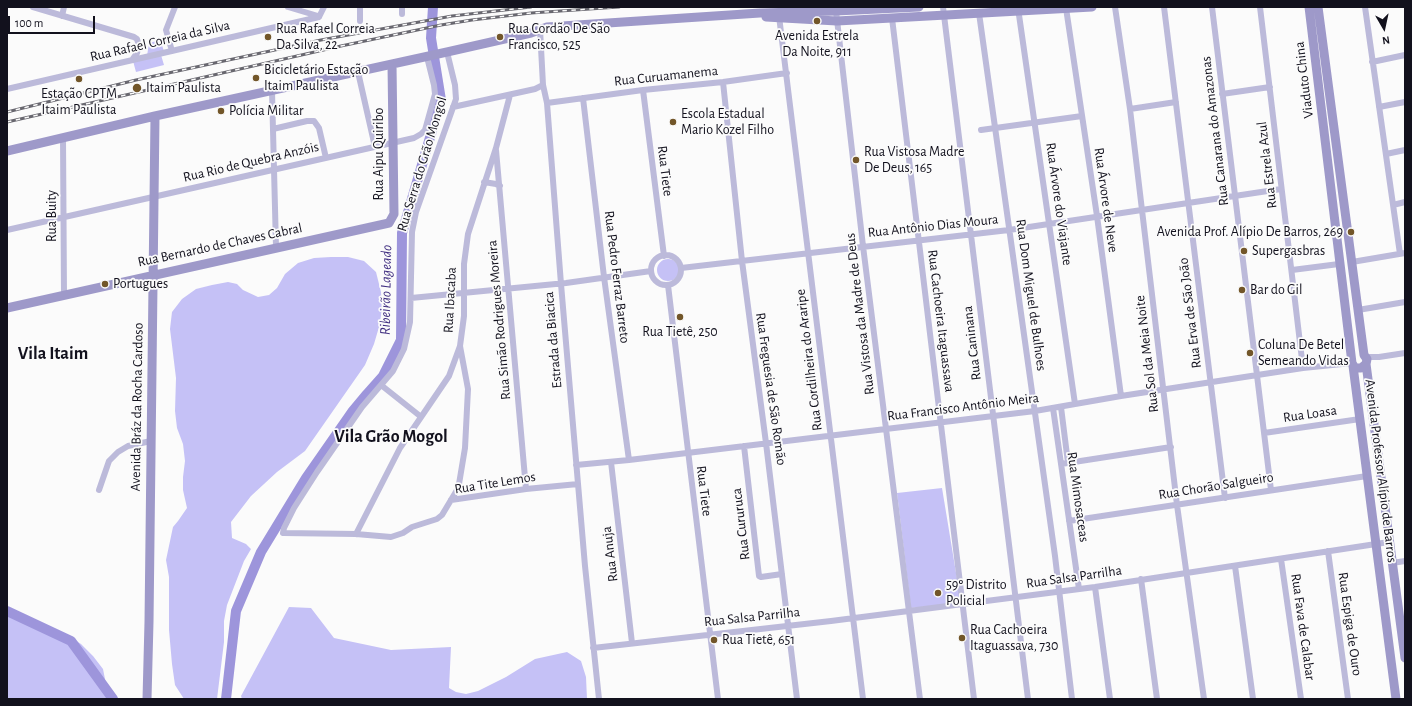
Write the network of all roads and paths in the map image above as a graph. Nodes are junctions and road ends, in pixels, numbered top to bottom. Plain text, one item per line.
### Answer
1 (33, 7) edge
2 (64, 7) edge
3 (175, 7) edge
4 (288, 7) edge
5 (324, 7) edge
6 (360, 7) edge
7 (402, 7) edge
8 (919, 7) edge
9 (1092, 7) edge
10 (1114, 7) edge
11 (1164, 7) edge
12 (1212, 7) edge
13 (1260, 7) edge
14 (1309, 7) edge
15 (1318, 7) edge
16 (1365, 7) edge
17 (1066, 8) junction
18 (1018, 9) edge
19 (836, 11) junction
20 (943, 11) edge
21 (978, 13) junction
22 (402, 14) dead end
23 (779, 15) junction
24 (62, 16) junction
25 (319, 17) junction
26 (892, 18) junction
27 (360, 21) dead end
28 (838, 21) junction
29 (540, 29) junction
30 (172, 51) junction
31 (445, 53) junction
32 (1405, 55) edge
33 (429, 56) junction
34 (132, 60) junction
35 (1372, 62) junction
36 (392, 64) junction
37 (358, 72) junction
38 (787, 73) junction
39 (722, 82) junction
40 (544, 86) junction
41 (8, 88) edge
42 (1270, 88) junction
43 (643, 90) junction
44 (272, 91) junction
45 (510, 94) junction
46 (1222, 94) junction
47 (583, 98) junction
48 (1176, 102) junction
49 (1405, 102) edge
50 (547, 103) junction
51 (453, 107) junction
52 (1379, 107) junction
53 (1130, 109) junction
54 (155, 116) junction
55 (1082, 116) junction
56 (1035, 123) junction
57 (995, 128) junction
58 (274, 129) junction
59 (981, 130) dead end
60 (63, 137) junction
61 (393, 143) junction
62 (375, 147) junction
63 (496, 148) junction
64 (1336, 148) joint
65 (1326, 149) joint
66 (1405, 150) edge
67 (7, 151) edge
68 (1386, 154) junction
69 (326, 158) junction
70 (273, 170) junction
71 (484, 182) junction
72 (500, 186) junction
73 (1282, 189) junction
74 (155, 196) junction
75 (1235, 196) junction
76 (1405, 202) edge
77 (1189, 203) junction
78 (1393, 204) junction
79 (1142, 210) junction
80 (1097, 216) junction
81 (64, 217) junction
82 (391, 220) joint
83 (1050, 224) junction
84 (7, 230) edge
85 (1009, 230) junction
86 (970, 234) junction
87 (918, 240) junction
88 (864, 246) junction
89 (276, 247) junction
90 (808, 253) junction
91 (1403, 254) edge
92 (664, 256) junction
93 (742, 261) junction
94 (1352, 262) junction
95 (1339, 264) junction
96 (681, 268) junction
97 (1292, 270) junction
98 (651, 271) junction
99 (153, 274) junction
100 (604, 277) junction
101 (561, 284) junction
102 (668, 285) junction
103 (508, 288) junction
104 (464, 294) junction
105 (64, 295) junction
106 (411, 298) junction
107 (1405, 302) edge
108 (7, 308) edge
109 (1358, 310) junction
110 (460, 346) junction
111 (1405, 353) edge
112 (1366, 360) junction
113 (454, 363) junction
114 (1352, 363) junction
115 (464, 365) junction
116 (1304, 368) junction
117 (1257, 375) junction
118 (1211, 382) junction
119 (381, 385) junction
120 (1164, 390) junction
121 (1121, 396) junction
122 (1075, 404) junction
123 (1061, 407) junction
124 (1053, 408) junction
125 (1035, 411) junction
126 (420, 416) junction
127 (992, 416) junction
128 (1360, 419) junction
129 (941, 422) junction
130 (886, 429) junction
131 (1264, 433) junction
132 (831, 435) junction
133 (151, 441) junction
134 (766, 443) junction
135 (744, 446) junction
136 (1171, 447) junction
137 (688, 453) junction
138 (629, 460) junction
139 (611, 462) junction
140 (1068, 463) junction
141 (1061, 464) junction
142 (576, 465) junction
143 (1367, 476) junction
144 (578, 484) junction
145 (526, 489) junction
146 (99, 490) dead end
147 (1271, 490) junction
148 (1225, 498) junction
149 (451, 500) junction
150 (1178, 505) junction
151 (1069, 521) junction
152 (283, 533) joint
153 (356, 534) junction
154 (1389, 542) junction
155 (1376, 544) junction
156 (1328, 551) junction
157 (1281, 559) junction
158 (1405, 561) edge
159 (1392, 564) junction
160 (1235, 566) junction
161 (1187, 573) junction
162 (782, 574) junction
163 (1141, 579) junction
164 (1095, 587) junction
165 (1079, 589) junction
166 (1059, 592) junction
167 (1015, 597) junction
168 (962, 604) junction
169 (909, 610) junction
170 (853, 618) junction
171 (788, 625) junction
172 (710, 634) junction
173 (632, 643) junction
174 (593, 648) junction
175 (1405, 658) edge
176 (147, 687) junction
177 (147, 699) edge
178 (150, 699) edge
179 (599, 699) edge
180 (718, 699) edge
181 (797, 699) edge
182 (863, 699) edge
183 (920, 699) edge
184 (974, 699) edge
185 (1028, 699) edge
186 (1072, 699) edge
187 (1110, 699) edge
188 (1157, 699) edge
189 (1204, 699) edge
190 (1253, 699) edge
191 (1301, 699) edge
192 (1348, 699) edge
193 (1396, 699) edge

1 - 24 street
2 - 24 street
3 - 30 street
4 - 25 street
5 - 25 street
6 - 27 street
7 - 22 street
8 - 19 street
9 - 17 street
10 - 53 street, Rua Sol da Meia Noite
11 - 48 street, Rua Erva de São João
12 - 46 street, Rua Canarana do Amazonas
13 - 42 street, Rua Estrela Azul
14 - 65 street, Viaduto China
15 - 64 street, Viaduto China
16 - 35 street
17 - 18 street
17 - 55 street, Rua Árvore de Neve
18 - 21 street
18 - 56 street, Rua Árvore do Viajante
19 - 23 street
19 - 28 street, Rua Vistosa da Madre de Deus
20 - 21 street
20 - 26 street
20 - 86 street, Rua Caninana
21 - 57 street, Rua Dom Miguel de Bulhoes
23 - 28 street
23 - 29 street
23 - 38 street, Rua Cordilheira do Araripe
24 - 34 street
25 - 30 street, Rua Rafael Correia da Silva
26 - 28 street
26 - 87 street, Rua Cachoeira Itaguassava
28 - 88 street, Rua Vistosa da Madre de Deus
29 - 31 street
29 - 40 street, Estrada da Biacica
30 - 34 street, Rua Rafael Correia da Silva
31 - 33 street
31 - 51 street, Rua Serra do Grão Mongol
32 - 35 street
33 - 36 street
33 - 61 street, Rua Rio de Quebra Anzóis
34 - 41 street, Rua Rafael Correia da Silva
35 - 52 street
36 - 37 street
36 - 61 street, Rua Aipu Quiribo
37 - 44 street
37 - 62 street
38 - 39 street, Rua Curuamanema
38 - 90 street, Rua Cordilheira do Araripe
39 - 43 street, Rua Curuamanema
39 - 93 street, Rua Freguesia de São Romão
40 - 45 street
40 - 50 street, Estrada da Biacica
42 - 46 street
42 - 73 street, Rua Estrela Azul
43 - 47 street, Rua Curuamanema
43 - 92 street, Rua Tiete
44 - 54 street
44 - 58 street
45 - 51 street
45 - 63 street, Rua Ibacaba
46 - 75 street, Rua Canarana do Amazonas
47 - 50 street, Rua Curuamanema
47 - 100 street, Rua Pedro Ferraz Barreto
48 - 53 street
48 - 77 street, Rua Erva de São João
49 - 52 street
50 - 101 street, Estrada da Biacica
51 - 106 street, Rua Serra do Grão Mongol
52 - 68 street
53 - 79 street, Rua Sol da Meia Noite
54 - 60 street
54 - 74 street, Avenida Bráz da Rocha Cardoso
55 - 56 street
55 - 80 street, Rua Árvore de Neve
56 - 57 street
56 - 83 street, Rua Árvore do Viajante
57 - 59 street
57 - 85 street, Rua Dom Miguel de Bulhoes
58 - 69 street
58 - 70 street
60 - 67 street
60 - 81 street, Rua Buity
61 - 62 street, Rua Rio de Quebra Anzóis
61 - 82 street, Rua Aipu Quiribo
62 - 69 street, Rua Rio de Quebra Anzóis
63 - 71 street, Rua Ibacaba
63 - 72 street, Rua Simão Rodrigues Moreira
64 - 94 street, Avenida Professor Alípio de Barros
65 - 95 street, Avenida Professor Alípio de Barros
66 - 68 street
68 - 78 street
69 - 70 street, Rua Rio de Quebra Anzóis
70 - 74 street, Rua Rio de Quebra Anzóis
70 - 89 street
71 - 72 street
71 - 104 street, Rua Ibacaba
72 - 103 street, Rua Simão Rodrigues Moreira
73 - 75 street, Rua Antônio Dias Moura
73 - 97 street, Rua Estrela Azul
74 - 81 street, Rua Rio de Quebra Anzóis
74 - 99 street, Avenida Bráz da Rocha Cardoso
75 - 77 street, Rua Antônio Dias Moura
75 - 117 street, Rua Canarana do Amazonas
76 - 78 street
77 - 79 street, Rua Antônio Dias Moura
77 - 118 street, Rua Erva de São João
78 - 91 street
79 - 80 street, Rua Antônio Dias Moura
79 - 120 street, Rua Sol da Meia Noite
80 - 83 street, Rua Antônio Dias Moura
80 - 121 street, Rua Árvore de Neve
81 - 84 street, Rua Rio de Quebra Anzóis
81 - 105 street, Rua Buity
82 - 89 street, Rua Bernardo de Chaves Cabral
83 - 85 street, Rua Antônio Dias Moura
83 - 122 street, Rua Árvore do Viajante
85 - 86 street, Rua Antônio Dias Moura
85 - 125 street, Rua Dom Miguel de Bulhoes
86 - 87 street, Rua Antônio Dias Moura
86 - 127 street, Rua Caninana
87 - 88 street, Rua Antônio Dias Moura
87 - 129 street, Rua Cachoeira Itaguassava
88 - 90 street, Rua Antônio Dias Moura
88 - 130 street, Rua Vistosa da Madre de Deus
89 - 99 street, Rua Bernardo de Chaves Cabral
90 - 93 street, Rua Antônio Dias Moura
90 - 132 street, Rua Cordilheira do Araripe
91 - 94 street
92 - 96 street
92 - 98 street
93 - 96 street, Rua Antônio Dias Moura
93 - 134 street, Rua Freguesia de São Romão
94 - 109 street, Avenida Professor Alípio de Barros
95 - 97 street
95 - 114 street, Avenida Professor Alípio de Barros
96 - 102 street
97 - 116 street, Rua Estrela Azul
98 - 100 street
98 - 102 street
99 - 105 street, Rua Bernardo de Chaves Cabral
99 - 133 street, Avenida Bráz da Rocha Cardoso
100 - 101 street
100 - 138 street, Rua Pedro Ferraz Barreto
101 - 103 street
101 - 142 street, Estrada da Biacica
102 - 137 street, Rua Tiete
103 - 104 street
103 - 145 street, Rua Simão Rodrigues Moreira
104 - 106 street
104 - 110 street, Rua Ibacaba
105 - 108 street, Rua Bernardo de Chaves Cabral
106 - 119 street, Rua Serra do Grão Mongol
107 - 109 street
109 - 112 street, Avenida Professor Alípio de Barros
110 - 113 street, Rua Ibacaba
110 - 115 street
111 - 112 street
112 - 114 street
112 - 114 street
112 - 154 street, Avenida Professor Alípio de Barros
113 - 115 street
113 - 126 street, Rua Ibacaba
114 - 116 street, Rua Francisco Antônio Meira
114 - 128 street, Avenida Professor Alípio de Barros
115 - 149 street
116 - 117 street, Rua Francisco Antônio Meira
117 - 118 street, Rua Francisco Antônio Meira
117 - 131 street, Rua Canarana do Amazonas
118 - 120 street, Rua Francisco Antônio Meira
118 - 148 street, Rua Erva de São João
119 - 126 street
119 - 152 street, Rua Serra do Grão Mongol
120 - 121 street, Rua Francisco Antônio Meira
120 - 136 street, Rua Sol da Meia Noite
121 - 122 street, Rua Francisco Antônio Meira
122 - 123 street, Rua Francisco Antônio Meira
123 - 124 street, Rua Francisco Antônio Meira
123 - 140 street, Rua Mimosaceas
124 - 125 street, Rua Francisco Antônio Meira
124 - 141 street, Rua Mimosaceas
125 - 127 street, Rua Francisco Antônio Meira
125 - 166 street, Rua Dom Miguel de Bulhoes
126 - 153 street, Rua Ibacaba
127 - 129 street, Rua Francisco Antônio Meira
127 - 167 street, Rua Caninana
128 - 131 street, Rua Loasa
128 - 143 street, Avenida Professor Alípio de Barros
129 - 130 street, Rua Francisco Antônio Meira
129 - 168 street, Rua Cachoeira Itaguassava
130 - 132 street, Rua Francisco Antônio Meira
130 - 169 street, Rua Vistosa da Madre de Deus
131 - 147 street, Rua Canarana do Amazonas
132 - 134 street, Rua Francisco Antônio Meira
132 - 170 street, Rua Cordilheira do Araripe
133 - 146 street
133 - 176 street, Avenida Bráz da Rocha Cardoso
134 - 135 street, Rua Francisco Antônio Meira
134 - 162 street, Rua Freguesia de São Romão
135 - 137 street, Rua Francisco Antônio Meira
135 - 162 street, Rua Cururuca
136 - 140 street
136 - 150 street, Rua Sol da Meia Noite
137 - 138 street, Rua Francisco Antônio Meira
137 - 172 street, Rua Tiete
138 - 139 street, Rua Francisco Antônio Meira
139 - 142 street, Rua Francisco Antônio Meira
139 - 173 street, Rua Anuja
140 - 141 street
141 - 151 street, Rua Mimosaceas
142 - 144 street, Estrada da Biacica
143 - 147 street, Rua Chorão Salgueiro
143 - 155 street, Avenida Professor Alípio de Barros
144 - 145 street, Rua Tite Lemos
144 - 174 street, Estrada da Biacica
145 - 149 street, Rua Tite Lemos
147 - 148 street, Rua Chorão Salgueiro
148 - 150 street, Rua Chorão Salgueiro
149 - 153 street, Rua Tite Lemos
150 - 151 street, Rua Chorão Salgueiro
150 - 161 street, Rua Sol da Meia Noite
151 - 165 street, Rua Mimosaceas
152 - 153 street, Rua Tite Lemos
154 - 155 street, Rua Salsa Parrilha
154 - 159 street, Avenida Professor Alípio de Barros
155 - 156 street, Rua Salsa Parrilha
155 - 193 street, Avenida Professor Alípio de Barros
156 - 157 street, Rua Salsa Parrilha
156 - 192 street, Rua Espiga de Ouro
157 - 160 street, Rua Salsa Parrilha
157 - 191 street, Rua Fava de Calabar
158 - 159 street
159 - 175 street, Avenida Professor Alípio de Barros
160 - 161 street, Rua Salsa Parrilha
160 - 190 street
161 - 163 street, Rua Salsa Parrilha
161 - 189 street, Rua Sol da Meia Noite
162 - 171 street, Rua Freguesia de São Romão
163 - 164 street, Rua Salsa Parrilha
163 - 188 street
164 - 165 street, Rua Salsa Parrilha
164 - 187 street
165 - 166 street, Rua Salsa Parrilha
166 - 167 street, Rua Salsa Parrilha
166 - 186 street, Rua Dom Miguel de Bulhoes
167 - 168 street, Rua Salsa Parrilha
167 - 185 street, Rua Caninana
168 - 169 street, Rua Salsa Parrilha
168 - 184 street, Rua Cachoeira Itaguassava
169 - 170 street, Rua Salsa Parrilha
169 - 183 street, Rua Vistosa da Madre de Deus
170 - 171 street, Rua Salsa Parrilha
170 - 182 street, Rua Cordilheira do Araripe
171 - 172 street, Rua Salsa Parrilha
171 - 181 street, Rua Freguesia de São Romão
172 - 173 street, Rua Salsa Parrilha
172 - 180 street, Rua Tiete
173 - 174 street, Rua Salsa Parrilha
174 - 179 street, Estrada da Biacica
176 - 177 street, Avenida Bráz da Rocha Cardoso
176 - 178 street

